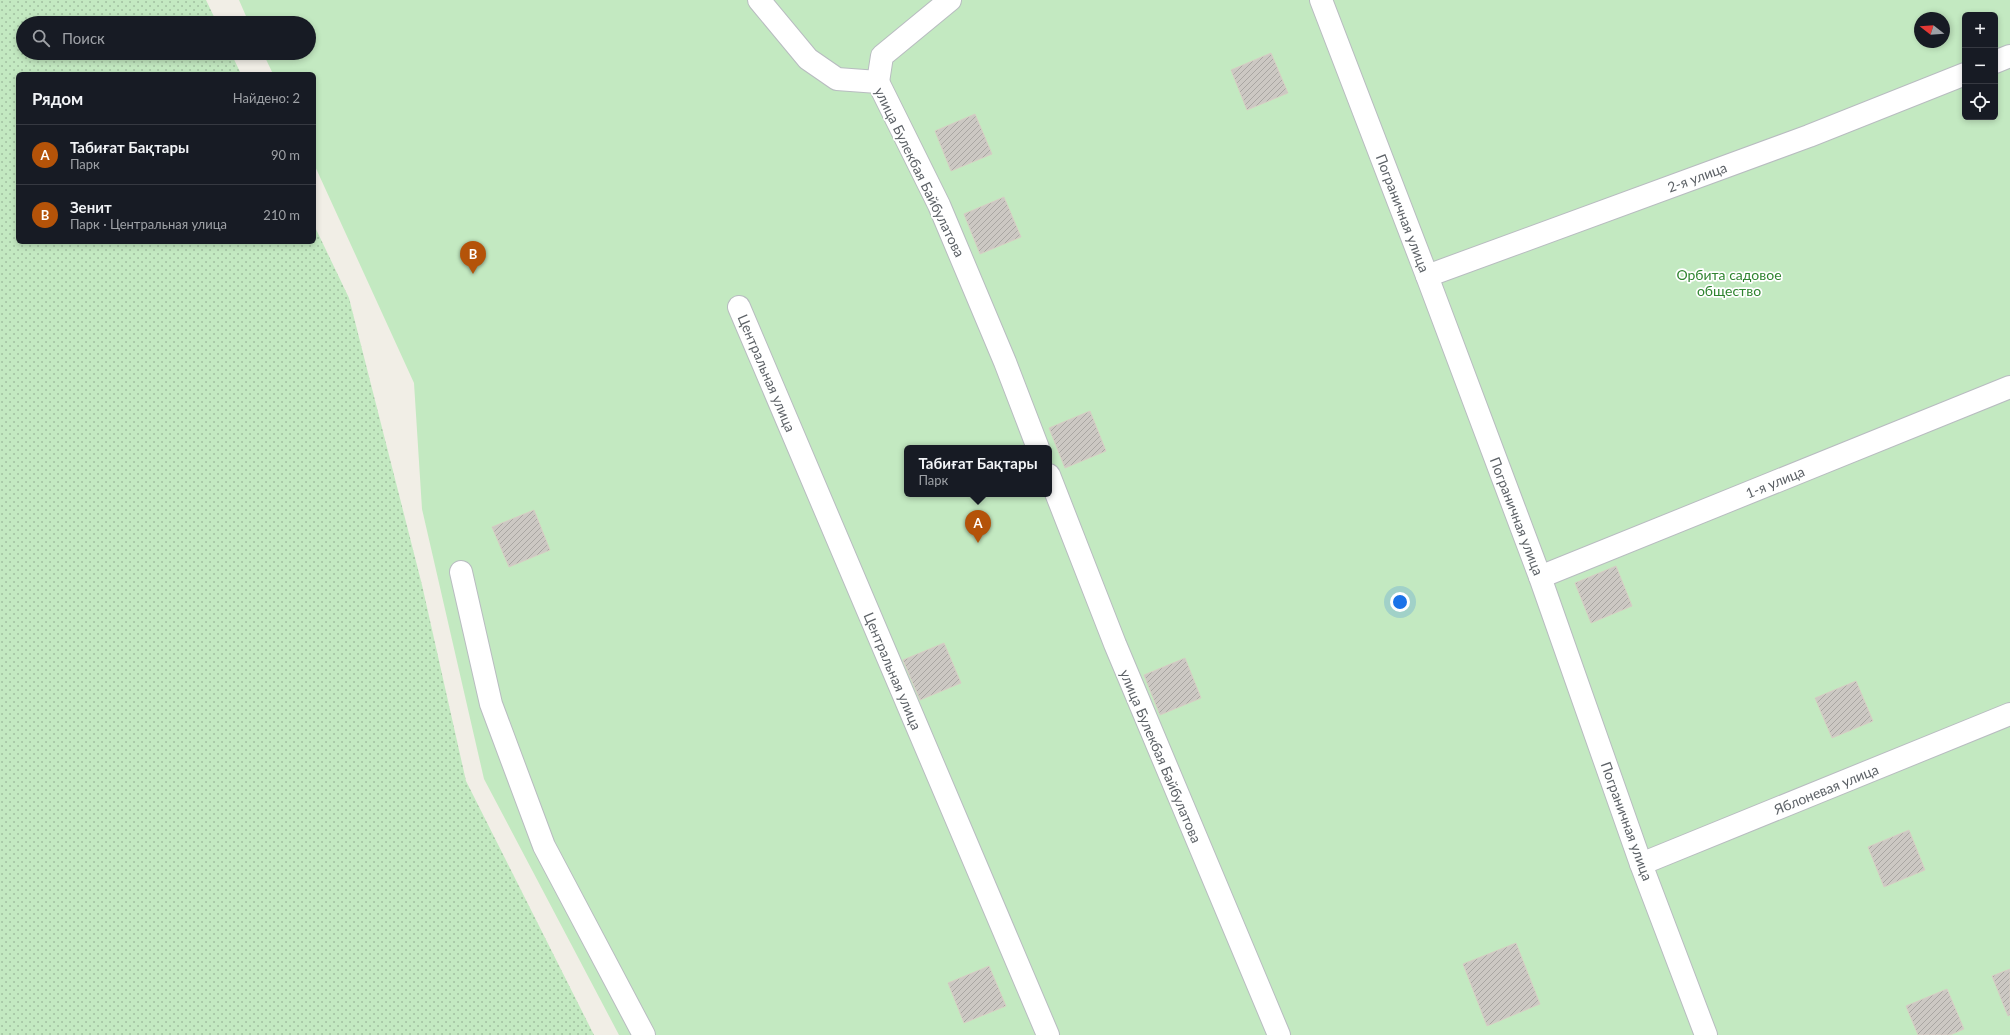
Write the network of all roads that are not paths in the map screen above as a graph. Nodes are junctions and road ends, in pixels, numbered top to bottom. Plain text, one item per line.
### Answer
1 (759, 0) edge
2 (950, 0) edge
3 (1320, 0) edge
4 (2010, 56) edge
5 (1998, 61) edge
6 (1962, 75) edge
7 (878, 82) junction
8 (1427, 276) junction
9 (739, 307) dead end
10 (2010, 387) edge
11 (1037, 445) edge
12 (1052, 483) edge
13 (461, 572) dead end
14 (1540, 577) junction
15 (2010, 714) edge
16 (1642, 864) junction
17 (644, 1035) edge
18 (1048, 1035) edge
19 (1279, 1035) edge
20 (1706, 1035) edge

1 - 7 street, улица Булекбая Байбулатова
2 - 7 street
3 - 8 street, Пограничная улица
4 - 5 street
6 - 8 street, 2-я улица
7 - 11 street, улица Булекбая Байбулатова
8 - 14 street, Пограничная улица
9 - 18 street, Центральная улица
10 - 14 street, 1-я улица
12 - 19 street, улица Булекбая Байбулатова
13 - 17 street
14 - 16 street, Пограничная улица
15 - 16 street, Яблоневая улица
16 - 20 street, Пограничная улица

